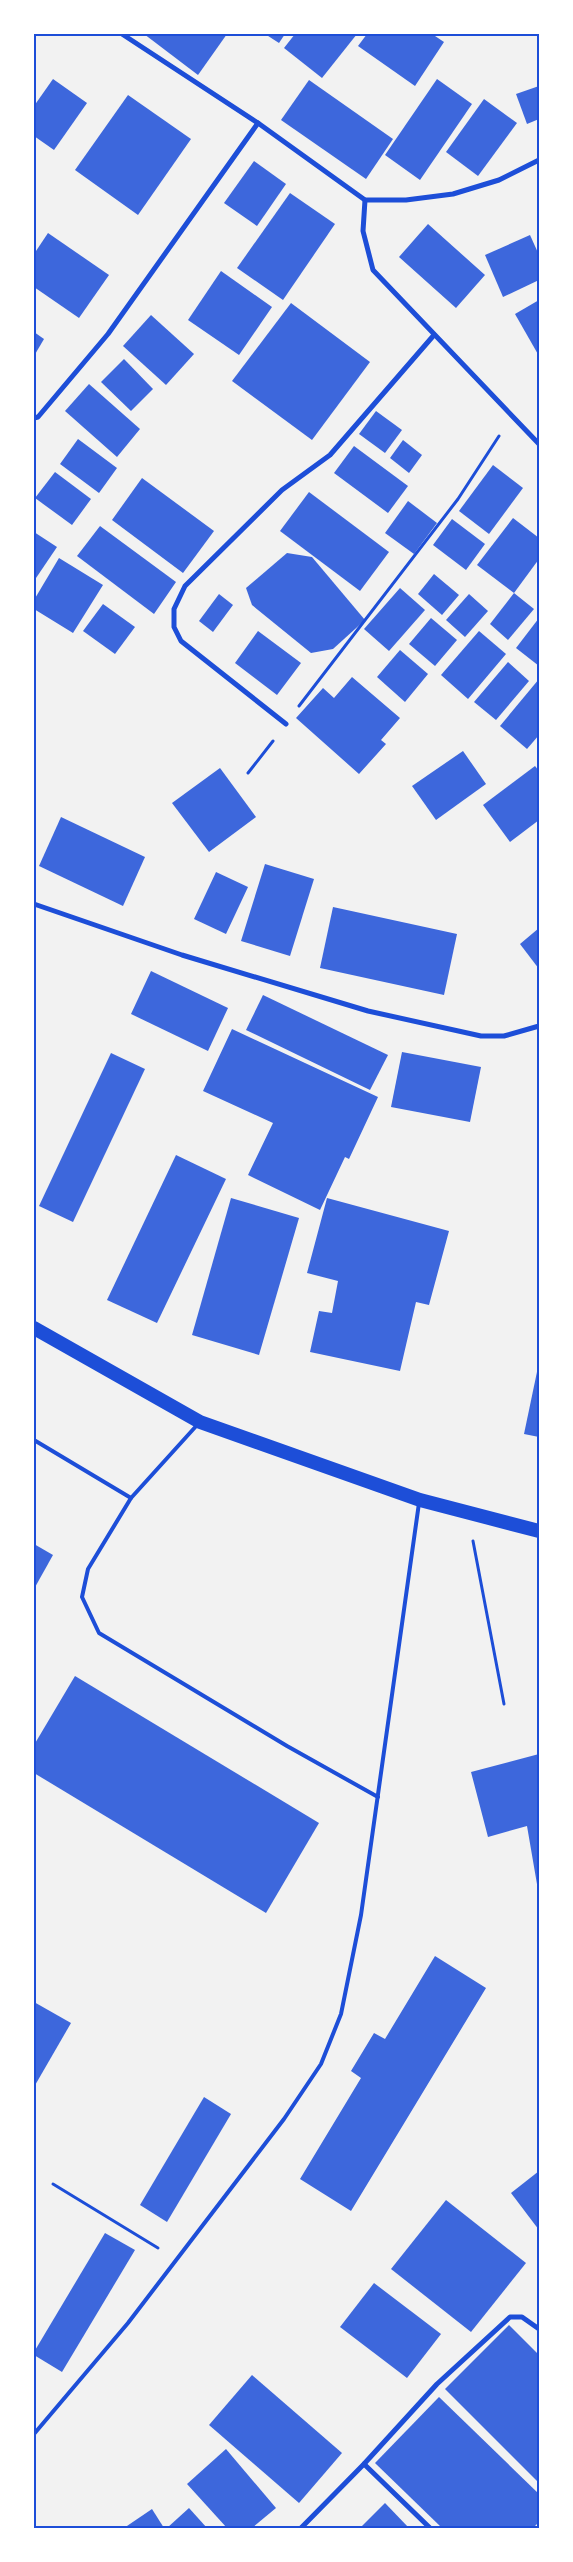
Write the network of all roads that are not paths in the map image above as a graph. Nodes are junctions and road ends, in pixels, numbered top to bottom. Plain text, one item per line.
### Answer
1 (122, 34) edge
2 (258, 122) junction
3 (539, 160) edge
4 (365, 200) junction
5 (434, 335) junction
6 (34, 418) edge
7 (539, 444) edge
8 (286, 724) road end
9 (34, 904) edge
10 (539, 1026) edge
11 (34, 1328) edge
12 (200, 1422) junction
13 (34, 1440) edge
14 (131, 1498) junction
15 (420, 1500) junction
16 (539, 1532) edge
17 (378, 1797) junction
18 (539, 2329) edge
19 (34, 2434) edge
20 (364, 2464) junction
21 (301, 2528) edge
22 (430, 2528) edge

1 - 2 street
2 - 4 street
2 - 6 street
3 - 4 street
4 - 5 street
5 - 7 street
5 - 8 street
9 - 10 street
11 - 12 highway
12 - 14 lane
12 - 15 highway
13 - 14 lane
14 - 17 lane
15 - 16 highway
15 - 17 lane
17 - 19 lane
18 - 20 street
20 - 21 street
20 - 22 street

